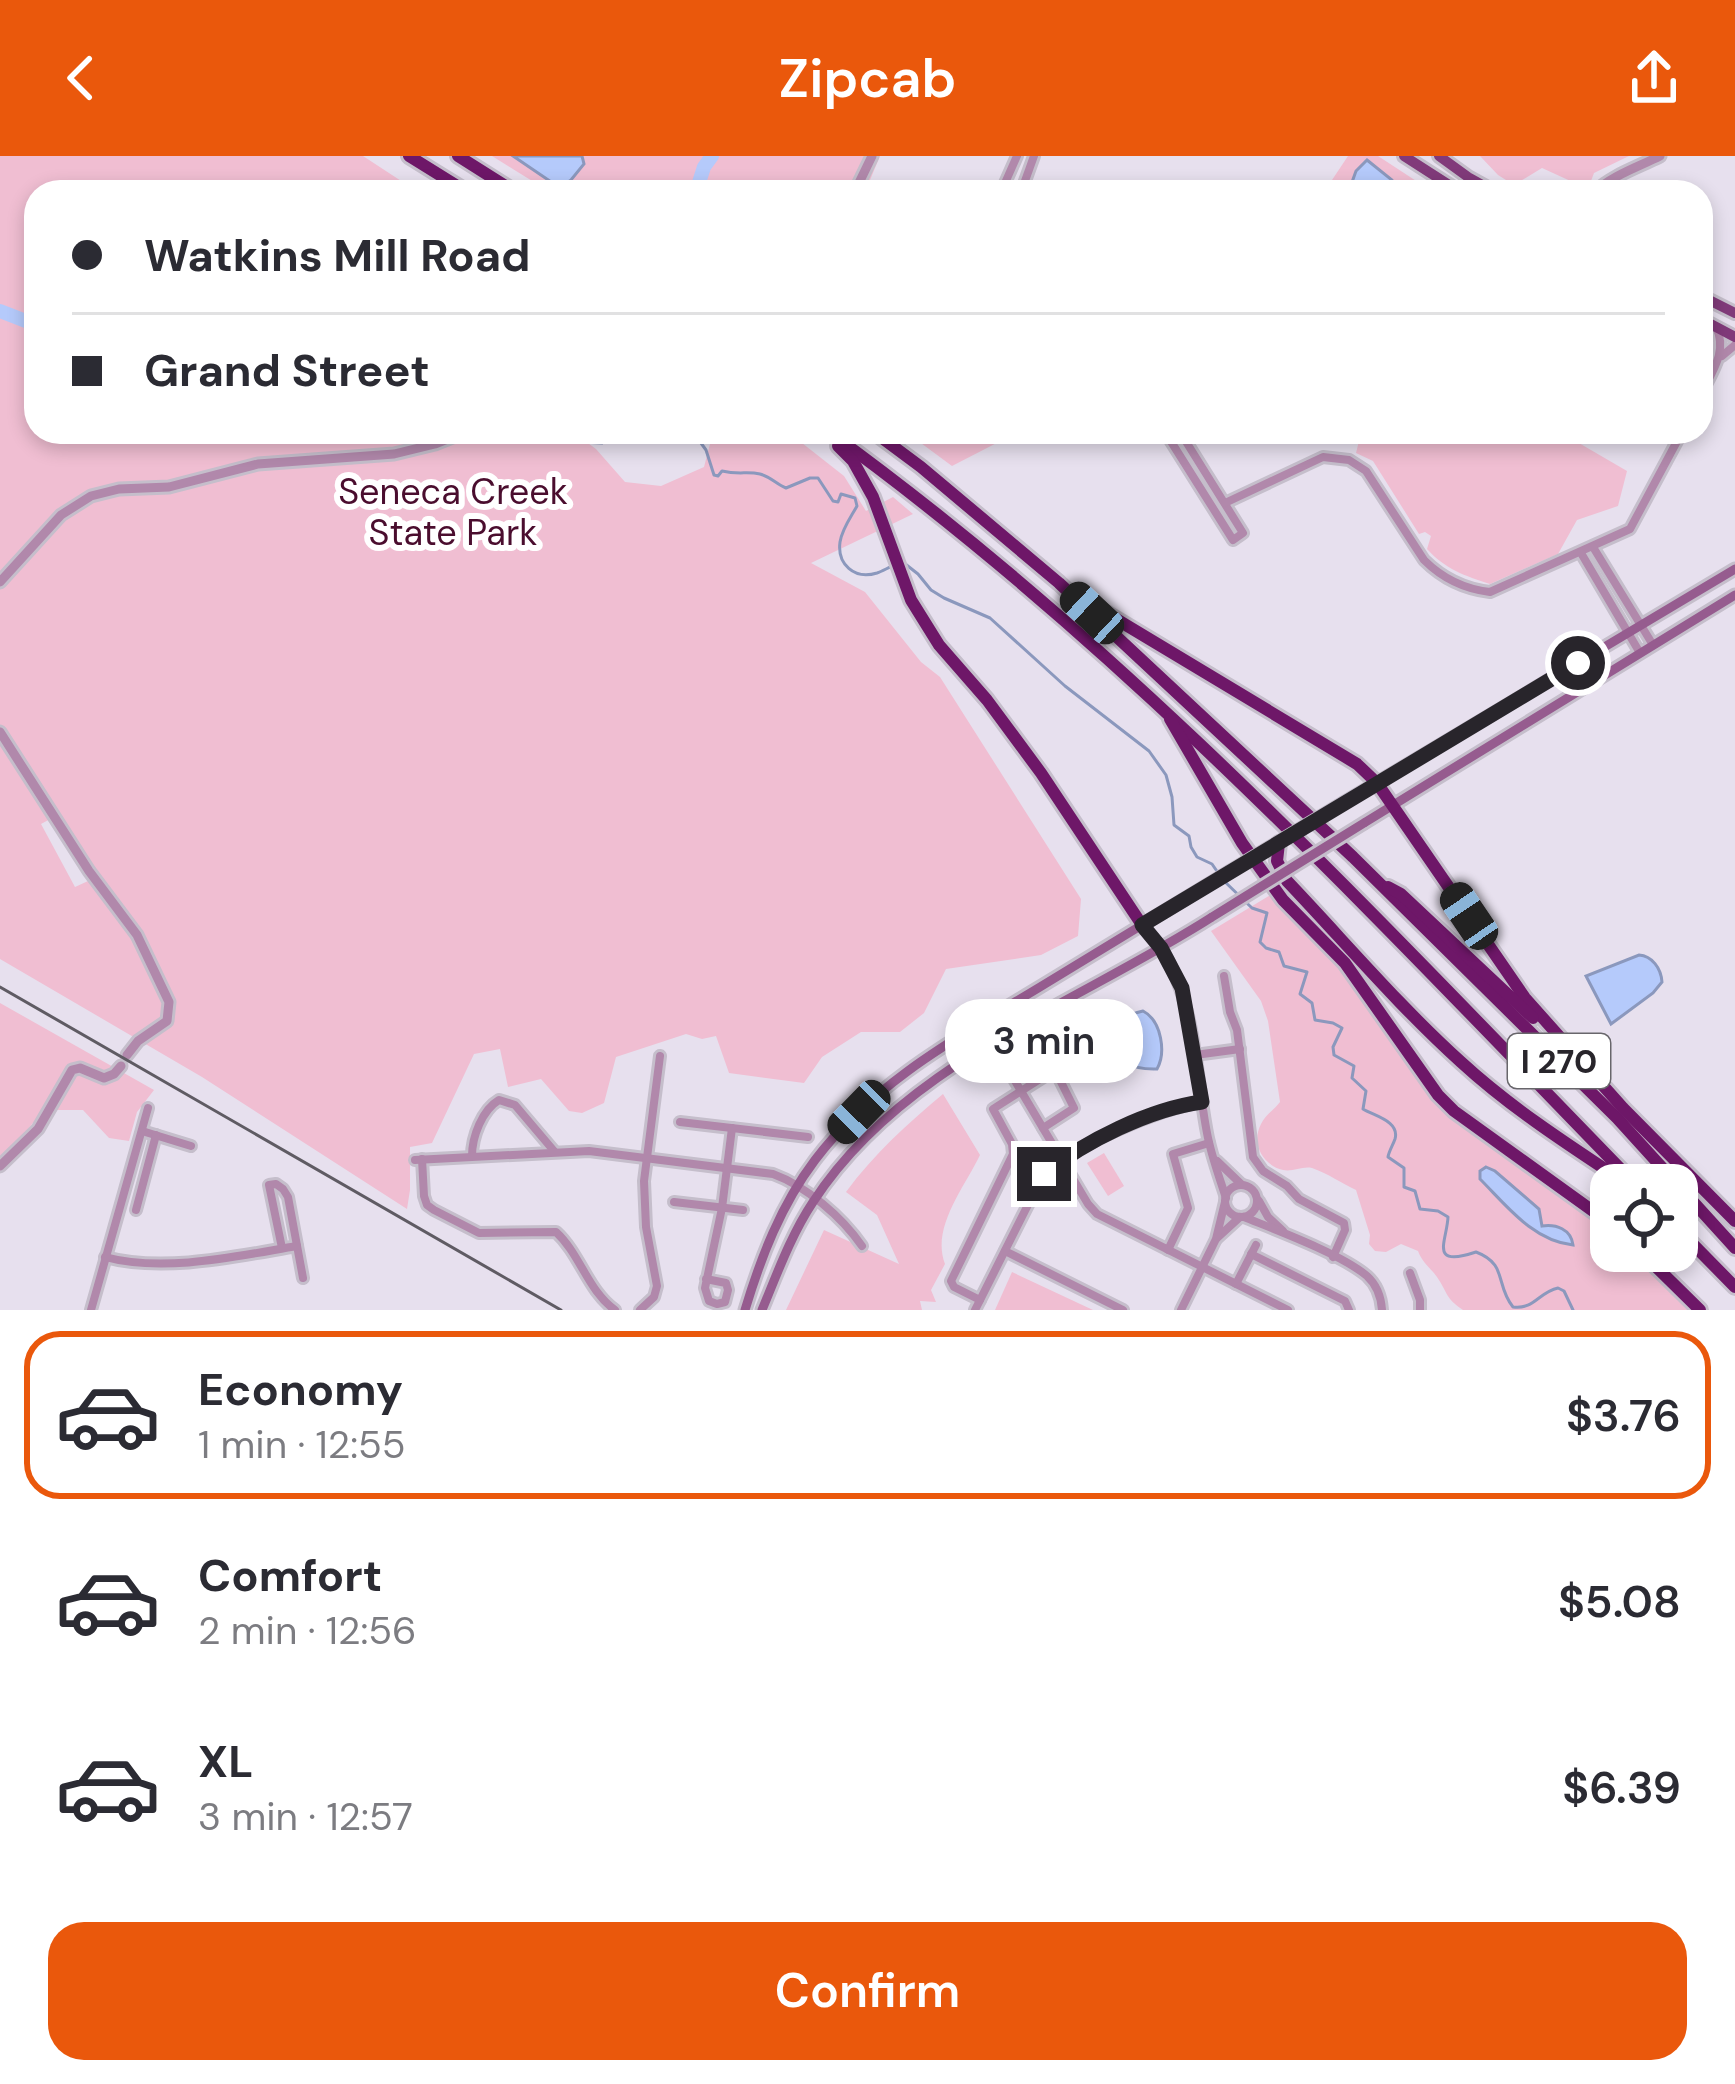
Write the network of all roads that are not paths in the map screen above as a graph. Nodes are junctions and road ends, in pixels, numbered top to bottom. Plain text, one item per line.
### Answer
1 (409, 156) edge
2 (458, 156) edge
3 (1404, 156) edge
4 (1439, 156) edge
5 (1660, 156) edge
6 (1616, 179) joint
7 (448, 180) edge
8 (496, 180) edge
9 (1441, 180) edge
10 (1473, 180) edge
11 (1612, 180) edge
12 (1715, 326) joint
13 (1735, 341) edge
14 (1718, 362) junction
15 (1713, 371) edge
16 (435, 444) edge
17 (838, 444) edge
18 (844, 444) edge
19 (890, 444) edge
20 (1173, 444) edge
21 (1188, 444) edge
22 (1676, 444) edge
23 (1225, 503) junction
24 (1593, 548) junction
25 (1582, 553) junction
26 (1735, 568) edge
27 (0, 582) edge
28 (1059, 583) junction
29 (1735, 595) edge
30 (1641, 625) junction
31 (1630, 632) junction
32 (1654, 645) junction
33 (1640, 653) junction
34 (1164, 707) junction
35 (0, 732) edge
36 (1377, 783) junction
37 (1393, 805) junction
38 (1279, 843) junction
39 (1285, 877) junction
40 (1376, 881) junction
41 (1142, 925) junction
42 (1161, 948) junction
43 (1228, 982) dead end
44 (1015, 1030) junction
45 (1240, 1049) junction
46 (973, 1054) junction
47 (1195, 1055) junction
48 (660, 1056) dead end
49 (1005, 1064) junction
50 (1589, 1070) junction
51 (1020, 1090) junction
52 (1202, 1102) junction
53 (148, 1108) dead end
54 (680, 1122) dead end
55 (732, 1128) junction
56 (1043, 1128) junction
57 (142, 1131) junction
58 (156, 1136) junction
59 (808, 1137) dead end
60 (1209, 1143) junction
61 (191, 1146) dead end
62 (555, 1152) junction
63 (472, 1156) junction
64 (1213, 1156) junction
65 (645, 1157) junction
66 (1063, 1161) junction
67 (1597, 1164) edge
68 (1612, 1164) edge
69 (0, 1166) edge
70 (728, 1168) junction
71 (1243, 1185) junction
72 (797, 1186) junction
73 (1257, 1198) junction
74 (814, 1199) junction
75 (1225, 1200) junction
76 (674, 1202) dead end
77 (722, 1208) junction
78 (1590, 1209) edge
79 (136, 1210) dead end
80 (743, 1210) dead end
81 (1242, 1217) junction
82 (1735, 1221) edge
83 (1289, 1235) junction
84 (1216, 1239) junction
85 (297, 1246) junction
86 (862, 1246) dead end
87 (1735, 1248) edge
88 (282, 1249) junction
89 (1698, 1249) edge
90 (1168, 1250) junction
91 (1004, 1251) junction
92 (1333, 1257) junction
93 (105, 1258) junction
94 (1202, 1267) junction
95 (1661, 1272) edge
96 (1410, 1274) dead end
97 (303, 1278) dead end
98 (706, 1279) dead end
99 (1236, 1284) junction
100 (1735, 1287) edge
101 (980, 1300) junction
102 (91, 1310) edge
103 (615, 1310) edge
104 (640, 1310) edge
105 (745, 1310) edge
106 (762, 1310) edge
107 (975, 1310) edge
108 (1123, 1310) edge
109 (1180, 1310) edge
110 (1288, 1310) edge
111 (1349, 1310) edge
112 (1382, 1310) edge
113 (1420, 1310) edge
114 (1700, 1310) edge

1 - 7 highway
2 - 8 highway
3 - 9 main road
4 - 10 main road
5 - 6 street
6 - 11 street
12 - 13 main road
12 - 14 street
13 - 14 street
14 - 15 street
16 - 27 street
17 - 41 highway
18 - 34 highway, I 270
19 - 28 highway, I 270
20 - 23 street
21 - 23 street
22 - 24 street
23 - 25 street
24 - 25 street
24 - 30 street
25 - 31 street
26 - 30 main road
28 - 36 highway
28 - 40 highway, I 270
29 - 32 main road
30 - 31 main road
30 - 32 street
31 - 33 street
31 - 36 main road
32 - 33 main road
33 - 37 main road
34 - 68 highway, I 270
34 - 78 highway
35 - 69 street
36 - 37 highway
36 - 38 main road, bridge
37 - 39 main road, bridge
37 - 50 highway
38 - 39 highway, bridge
38 - 41 main road, bridge
39 - 42 main road, bridge
39 - 67 highway
40 - 50 highway, I 270
40 - 87 highway, I 270
41 - 42 main road
41 - 72 main road
42 - 44 main road
42 - 47 street
43 - 45 street
44 - 46 main road
44 - 49 street
45 - 47 street
45 - 92 street
46 - 49 street
46 - 74 main road
47 - 52 street
48 - 65 street
49 - 51 street
50 - 82 highway, I 270
51 - 56 street
51 - 56 street
51 - 101 street
52 - 60 street
52 - 66 street
53 - 57 street
54 - 55 street
55 - 59 street
55 - 70 street
56 - 66 street
57 - 58 street
57 - 93 street
58 - 61 street
58 - 79 street
60 - 64 street
60 - 90 street
62 - 63 street
62 - 63 street
62 - 65 street
63 - 103 street
64 - 71 street
64 - 75 street
65 - 70 street
65 - 104 street
66 - 90 street
66 - 91 street
70 - 72 street
70 - 77 street
71 - 73 street
71 - 75 street
72 - 74 street
72 - 105 main road
73 - 81 street
73 - 83 street
74 - 86 street
74 - 106 main road
75 - 81 street
75 - 84 street
76 - 77 street
77 - 80 street
77 - 98 street
81 - 83 street
81 - 84 street
83 - 92 street
84 - 94 street
85 - 88 street
85 - 88 street
85 - 97 street
88 - 93 street
89 - 100 highway
90 - 94 street
91 - 101 street
91 - 108 street
92 - 112 street
93 - 102 street
94 - 99 street
94 - 109 street
95 - 114 highway
96 - 113 street
99 - 110 street
99 - 111 street
101 - 107 street

